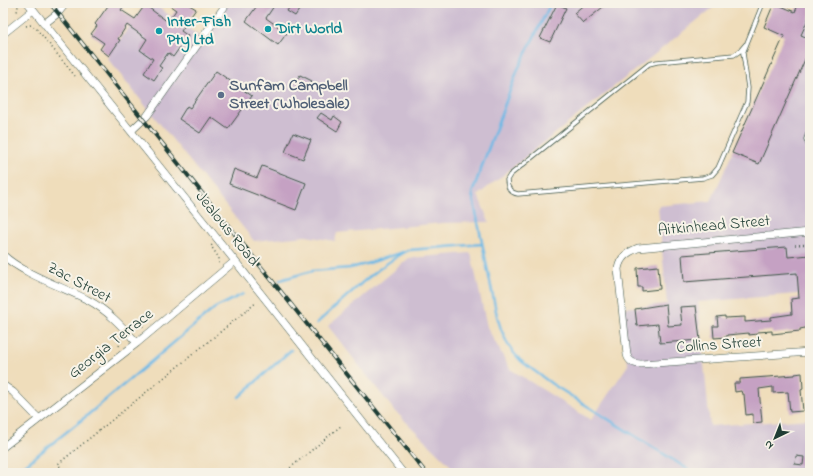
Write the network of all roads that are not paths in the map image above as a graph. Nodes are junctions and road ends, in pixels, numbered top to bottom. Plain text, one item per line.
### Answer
1 (28, 3) edge
2 (66, 3) edge
3 (228, 3) edge
4 (763, 3) edge
5 (33, 10) junction
6 (44, 24) junction
7 (3, 34) edge
8 (746, 44) junction
9 (810, 128) edge
10 (131, 131) junction
11 (810, 149) edge
12 (810, 216) edge
13 (810, 228) edge
14 (810, 232) edge
15 (3, 255) edge
16 (235, 261) junction
17 (137, 342) junction
18 (810, 352) edge
19 (630, 361) joint
20 (3, 385) edge
21 (39, 419) junction
22 (3, 447) edge
23 (403, 473) edge

1 - 5 street, Jealous Road
2 - 6 street
3 - 10 street
4 - 8 lane
5 - 6 street, Jealous Road
5 - 7 street
6 - 10 street, Jealous Road
8 - 8 lane
9 - 11 lane
10 - 16 street, Jealous Road
12 - 13 lane
14 - 19 street, Aitkinhead Street
15 - 17 street, Zac Street
16 - 17 street, Georgia Terrace
16 - 23 street, Jealous Road
17 - 21 street, Georgia Terrace
18 - 19 street, Collins Street
20 - 21 street
21 - 22 street, Georgia Terrace

